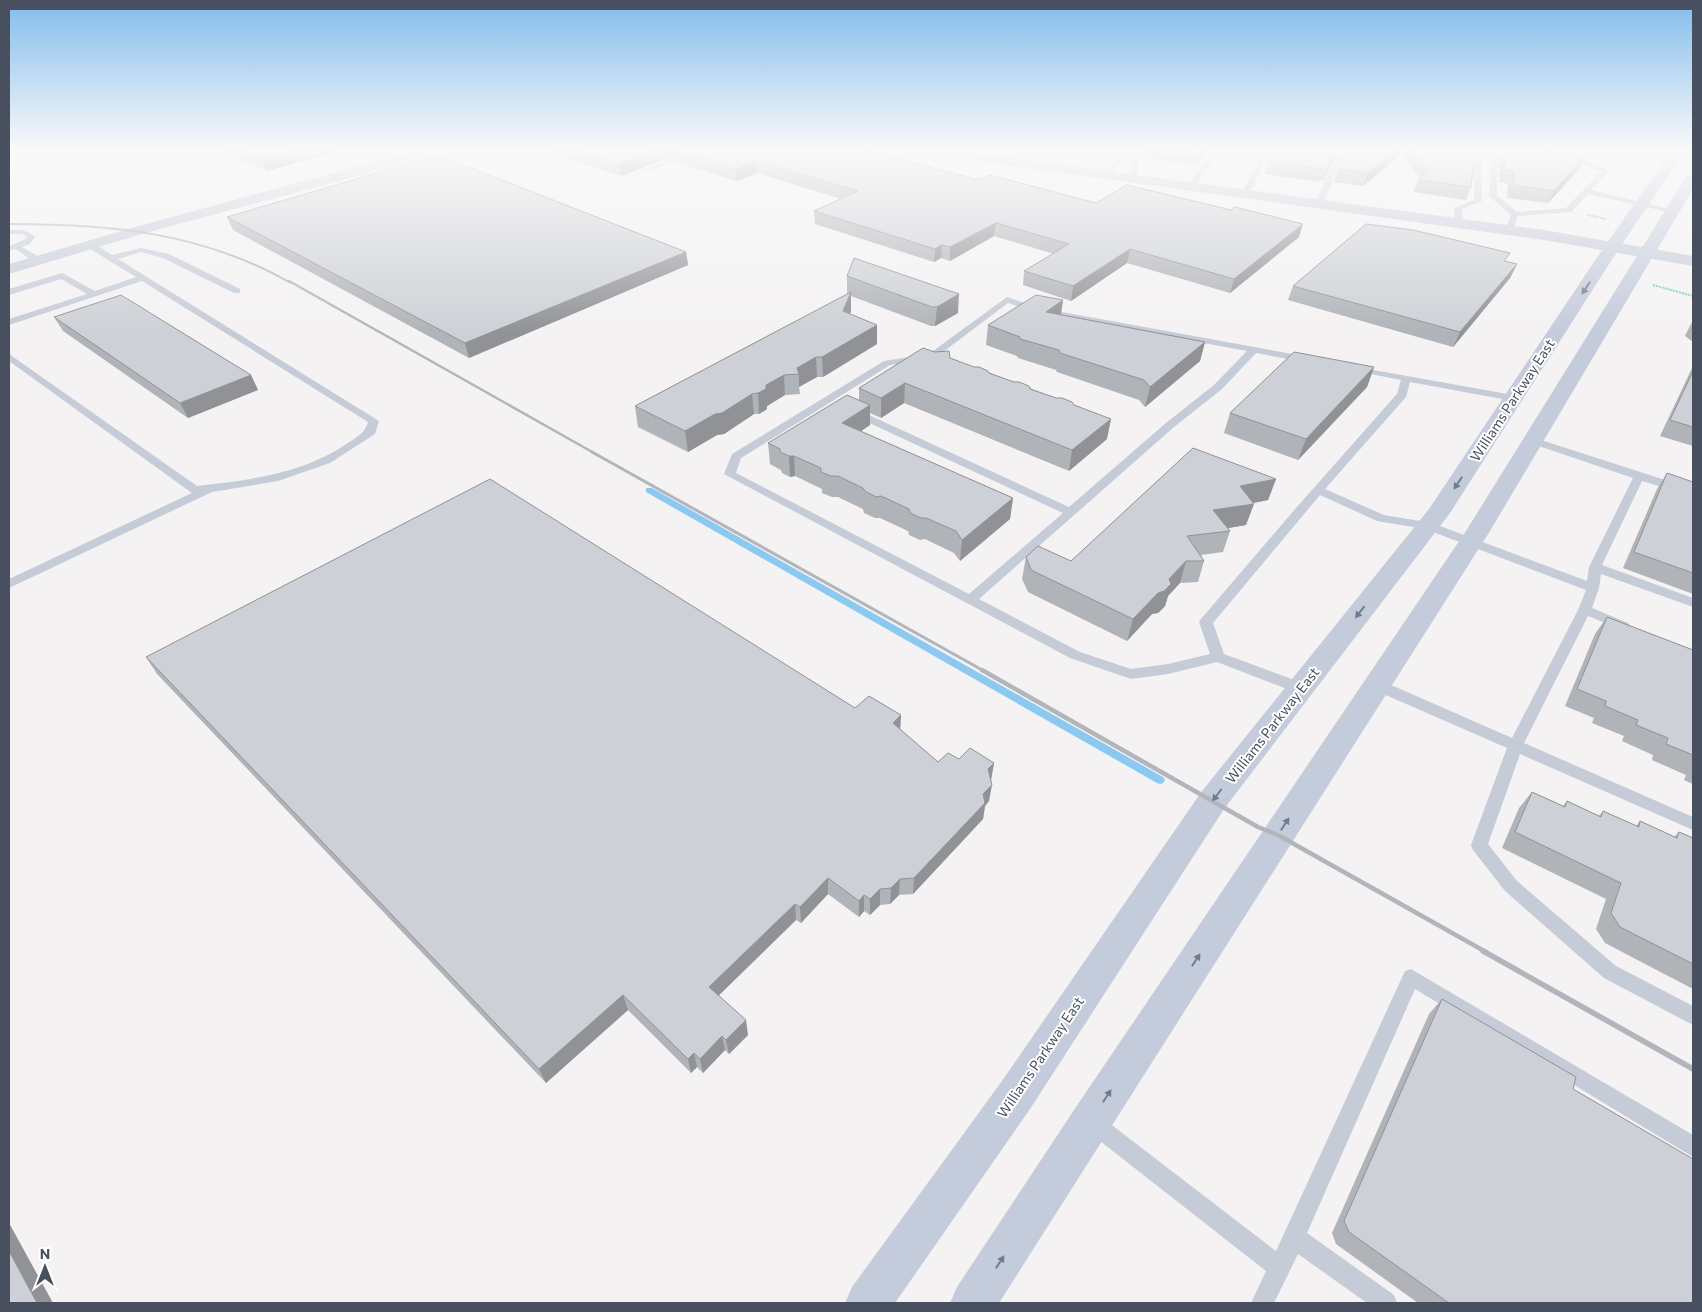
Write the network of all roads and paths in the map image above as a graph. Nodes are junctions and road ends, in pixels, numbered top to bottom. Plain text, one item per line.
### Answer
1 (213, 211) edge
2 (1372, 211) edge
3 (1458, 211) edge
4 (1511, 211) edge
5 (1551, 211) edge
6 (1570, 211) edge
7 (1637, 211) edge
8 (1673, 211) edge
9 (1514, 214) junction
10 (1459, 223) junction
11 (1509, 230) junction
12 (9, 232) edge
13 (1620, 236) junction
14 (90, 245) junction
15 (13, 248) edge
16 (1648, 253) junction
17 (112, 258) junction
18 (38, 260) junction
19 (1693, 261) edge
20 (9, 269) edge
21 (143, 278) junction
22 (1632, 280) junction
23 (237, 291) dead end
24 (9, 292) edge
25 (94, 294) junction
26 (1693, 296) edge
27 (9, 322) edge
28 (1254, 350) junction
29 (9, 358) edge
30 (1325, 363) edge
31 (1343, 366) edge
32 (1406, 378) junction
33 (1513, 398) junction
34 (837, 404) junction
35 (1534, 441) junction
36 (1639, 476) junction
37 (211, 488) junction
38 (1318, 490) junction
39 (1693, 493) edge
40 (1072, 512) junction
41 (1428, 526) junction
42 (1471, 543) junction
43 (1595, 567) junction
44 (9, 584) edge
45 (1593, 588) junction
46 (970, 600) junction
47 (1693, 603) edge
48 (1586, 610) junction
49 (1639, 632) edge
50 (1218, 656) junction
51 (1377, 685) junction
52 (1300, 688) junction
53 (1515, 746) junction
54 (1693, 824) edge
55 (1693, 1016) edge
56 (1090, 1121) junction
57 (1693, 1147) edge
58 (1293, 1237) junction
59 (1280, 1268) junction
60 (868, 1303) edge
61 (974, 1303) edge
62 (1262, 1303) edge
63 (1386, 1303) edge

1 - 14 street
2 - 10 street
3 - 10 lane
4 - 9 lane
5 - 9 lane
6 - 13 path
7 - 13 main road, Williams Parkway East
8 - 16 main road
9 - 11 lane
10 - 11 street
11 - 13 street
12 - 15 lane
13 - 16 street
13 -> 33 main road, Williams Parkway East
14 - 17 lane
14 - 18 street
15 - 18 lane
16 - 19 street
16 - 22 main road
17 - 21 lane
17 - 23 lane
18 - 20 street
21 - 25 lane
21 - 37 lane
22 - 26 path
22 - 35 main road
24 - 25 lane
25 - 27 lane
28 - 30 lane
28 - 34 lane
28 - 40 lane
29 - 37 lane
31 - 32 lane
32 - 33 lane
32 - 38 lane
33 -> 41 main road, Williams Parkway East
34 - 40 lane
34 - 46 lane
35 - 36 lane
35 - 42 main road
36 - 39 lane
36 - 43 lane
37 - 44 lane
38 - 41 lane
38 - 50 lane
40 - 46 lane
41 - 42 lane
41 -> 52 main road, Williams Parkway East
42 - 45 lane
42 - 51 main road
43 - 45 lane
43 - 47 lane
45 - 48 lane
46 - 50 lane
48 - 49 lane
48 - 53 lane
50 - 52 lane
51 - 53 lane
56 -> 51 main road
52 -> 60 main road, Williams Parkway East
53 - 54 lane
53 - 55 lane
56 - 59 lane
61 -> 56 main road
57 - 58 lane
58 - 59 lane
58 - 63 lane
59 - 62 lane

